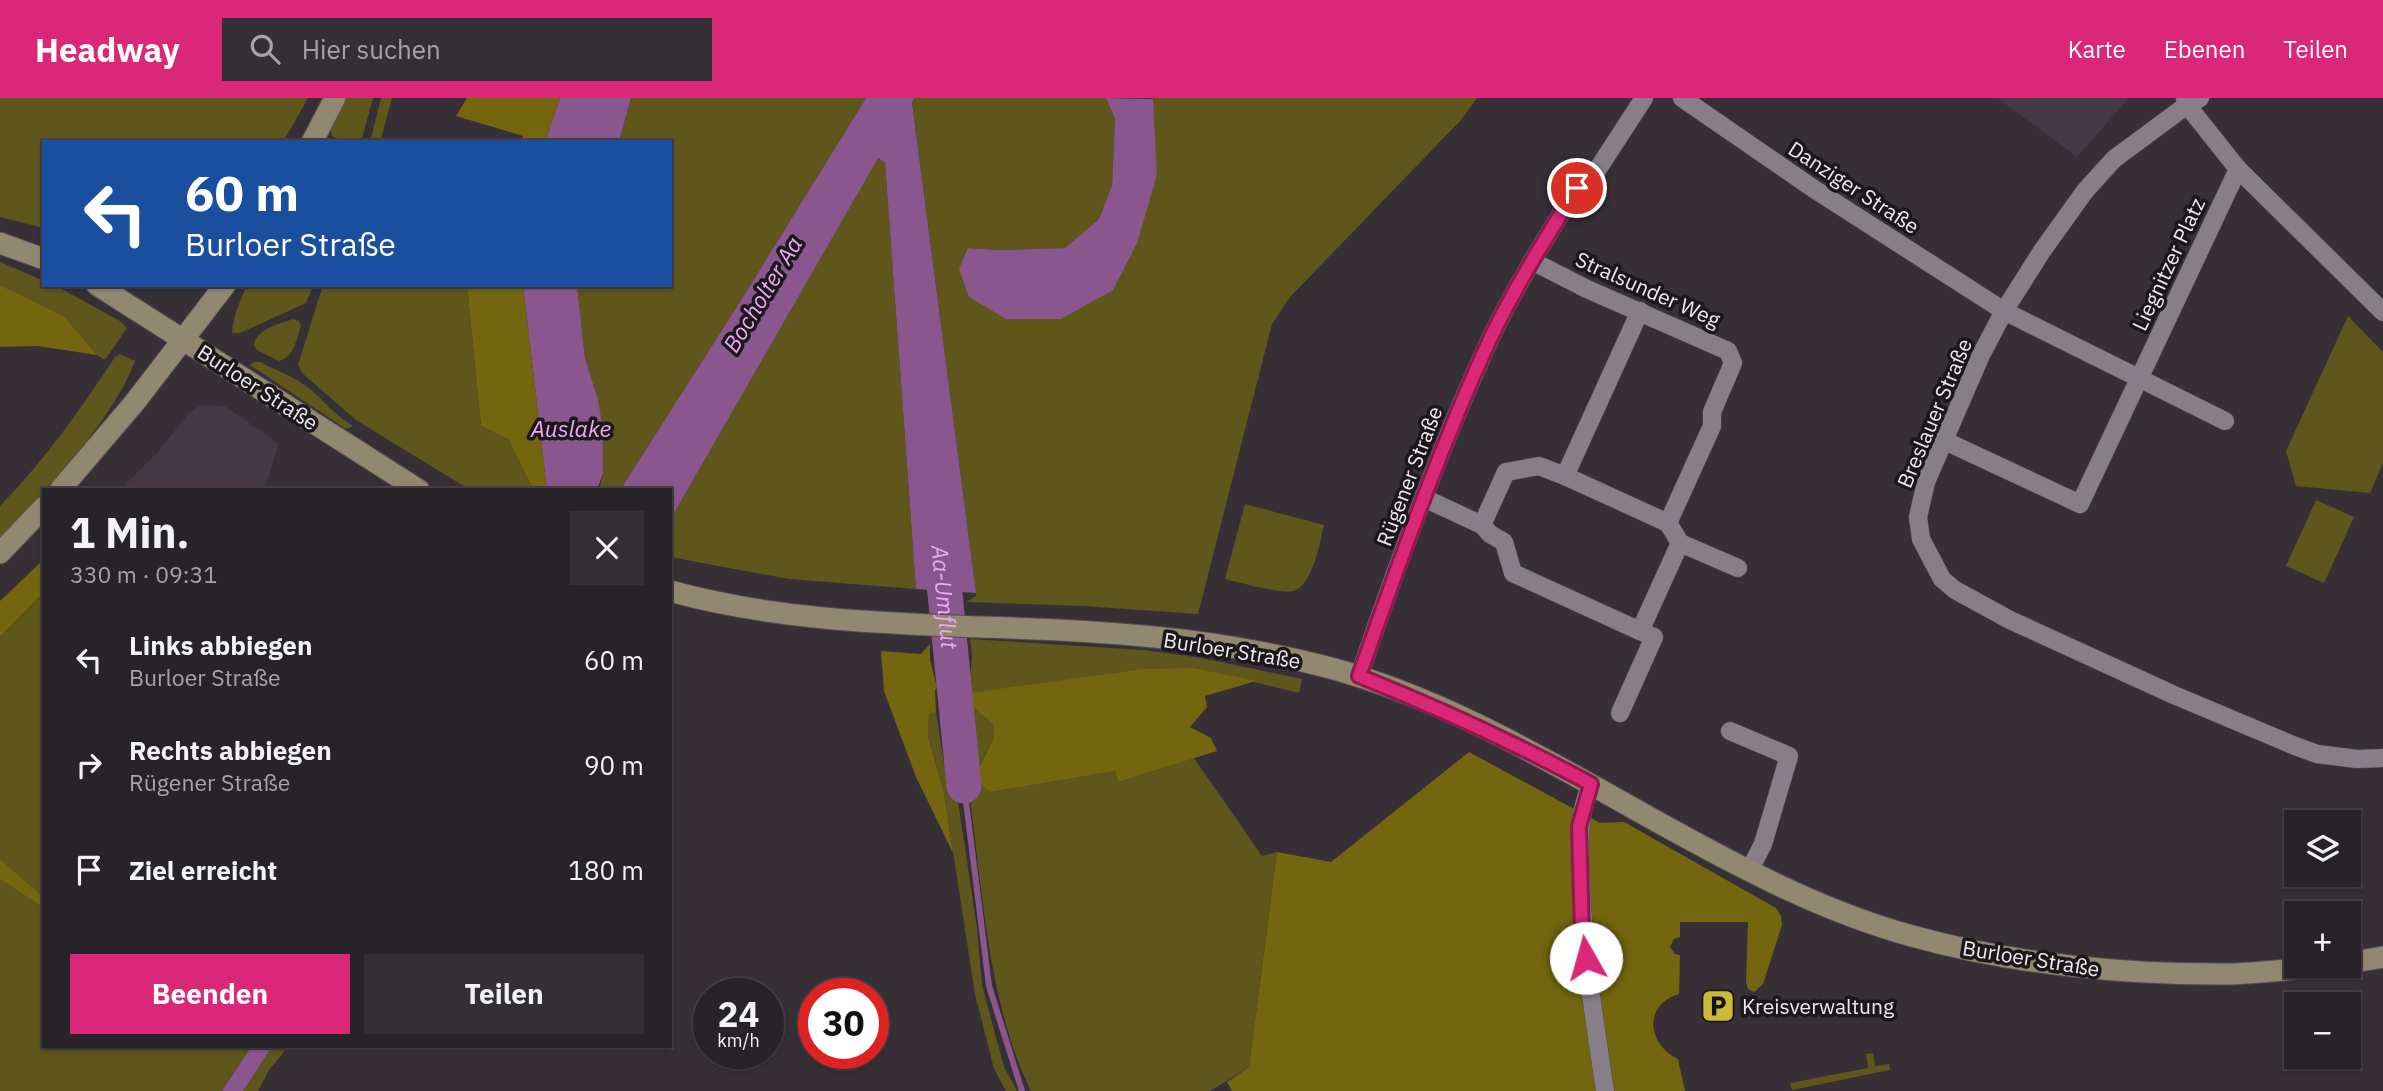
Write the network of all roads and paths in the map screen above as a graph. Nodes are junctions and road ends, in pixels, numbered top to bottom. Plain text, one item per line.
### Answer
1 (335, 98) edge
2 (1644, 98) edge
3 (1682, 98) edge
4 (2191, 100) edge
5 (313, 140) edge
6 (2238, 169) junction
7 (0, 243) edge
8 (42, 259) edge
9 (1532, 261) junction
10 (100, 287) edge
11 (224, 287) edge
12 (1640, 311) junction
13 (2004, 311) junction
14 (2383, 312) edge
15 (185, 339) junction
16 (2139, 378) junction
17 (2225, 421) dead end
18 (1943, 440) junction
19 (1565, 475) junction
20 (62, 488) edge
21 (416, 488) edge
22 (1424, 498) junction
23 (42, 509) edge
24 (1668, 523) junction
25 (1482, 525) junction
26 (1680, 543) junction
27 (0, 553) edge
28 (1738, 568) dead end
29 (672, 592) edge
30 (1640, 631) junction
31 (1359, 676) junction
32 (1620, 713) dead end
33 (1730, 731) dead end
34 (2383, 758) edge
35 (1591, 784) junction
36 (1749, 871) junction
37 (2383, 957) edge
38 (2361, 961) edge
39 (2284, 970) edge
40 (1605, 1091) edge

1 - 5 main road
2 - 9 street, Rügener Straße
3 - 13 street, Danziger Straße
4 - 6 street
4 - 13 street, Breslauer Straße
6 - 14 street
6 - 16 street, Liegnitzer Platz
7 - 8 main road
9 - 12 street, Stralsunder Weg
9 - 22 street, Rügener Straße
10 - 15 main road, Burloer Straße
11 - 15 main road
12 - 19 street
12 - 24 street, Stralsunder Weg
13 - 16 street
13 - 18 street, Breslauer Straße
15 - 20 main road
15 - 21 main road, Burloer Straße
16 - 17 street
16 - 18 street, Liegnitzer Platz
18 - 34 street, Breslauer Straße
19 - 24 street
19 - 25 street
22 - 25 street
22 - 31 street, Rügener Straße
23 - 27 main road
24 - 26 street
25 - 30 street
26 - 28 street
26 - 30 street
29 - 31 main road, Burloer Straße
30 - 32 street
31 - 35 main road, Burloer Straße
33 - 36 street
35 - 36 main road, Burloer Straße
35 - 40 street
36 - 39 main road, Burloer Straße
37 - 38 main road

